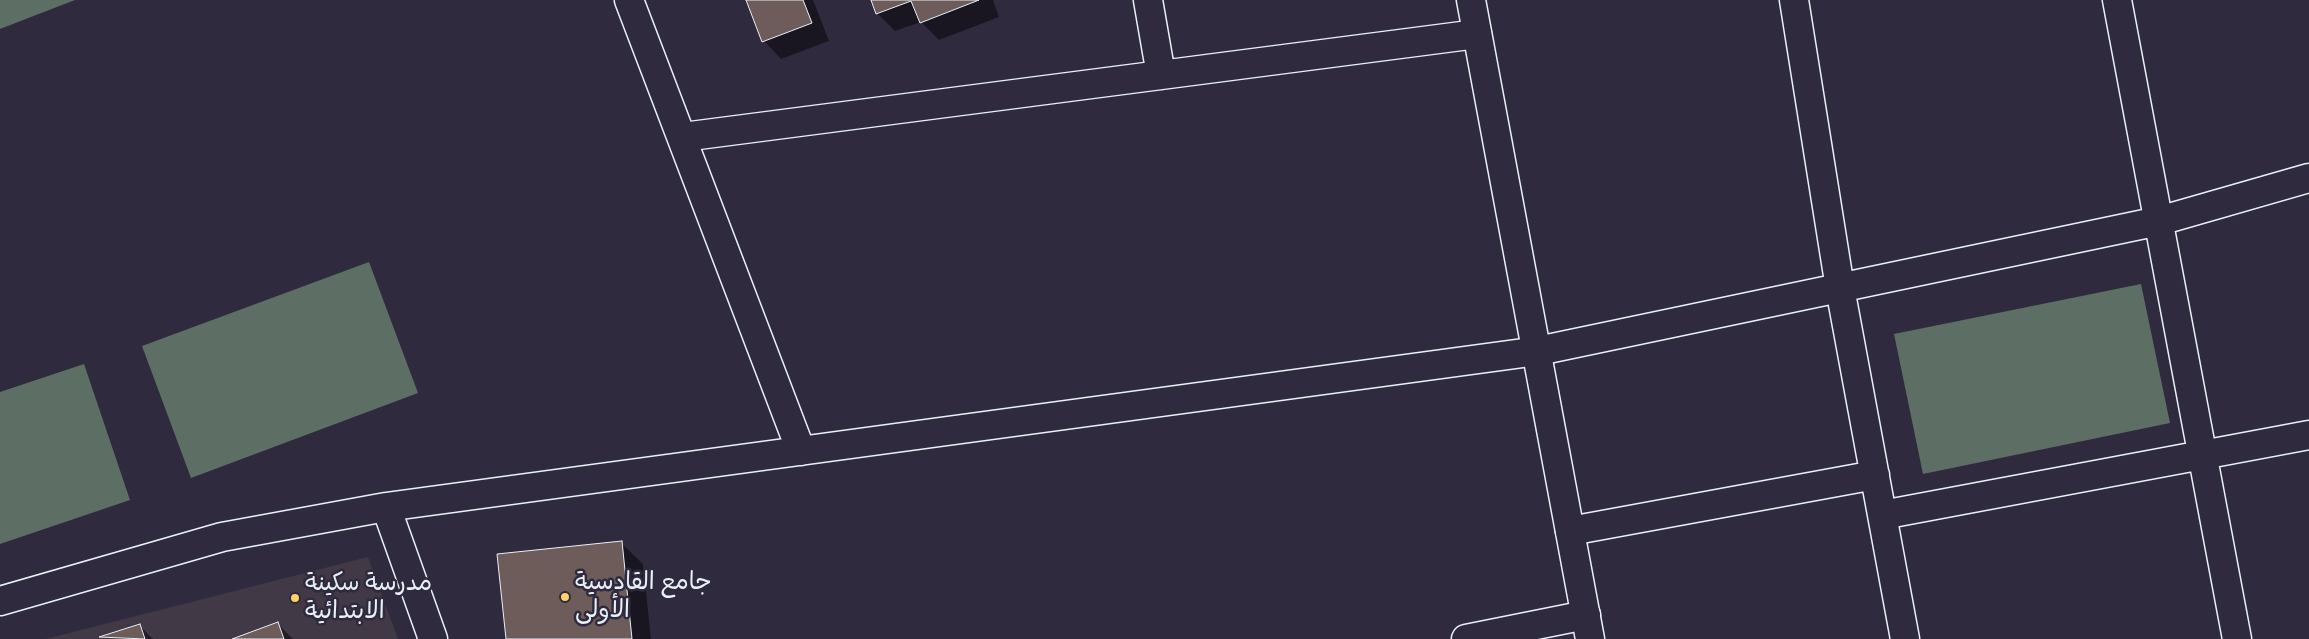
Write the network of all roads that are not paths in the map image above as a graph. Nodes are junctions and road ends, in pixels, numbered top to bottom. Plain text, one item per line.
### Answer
1 (629, 0) edge
2 (1148, 0) edge
3 (1471, 0) edge
4 (1794, 0) edge
5 (2117, 0) edge
6 (1477, 34) junction
7 (1161, 75) junction
8 (683, 137) junction
9 (2309, 178) edge
10 (2158, 221) junction
11 (1840, 288) junction
12 (1538, 350) junction
13 (2309, 436) edge
14 (801, 451) junction
15 (2203, 455) junction
16 (1875, 476) junction
17 (386, 507) junction
18 (1882, 516) junction
19 (1570, 531) junction
20 (0, 601) edge
21 (1588, 627) edge
22 (433, 639) edge
23 (1466, 639) edge
24 (1905, 639) edge
25 (2237, 639) edge

1 - 8 street
2 - 7 street
3 - 6 street
4 - 11 street
5 - 10 street
6 - 7 street
6 - 12 street
7 - 8 street
8 - 14 street
9 - 10 street
10 - 11 street
10 - 15 street
11 - 12 street
11 - 16 street
12 - 14 street
12 - 19 street
13 - 15 street
14 - 17 street
15 - 18 street
15 - 25 street
16 - 18 street
16 - 19 street
17 - 20 street
17 - 22 street
18 - 24 street
19 - 21 street
21 - 23 street

